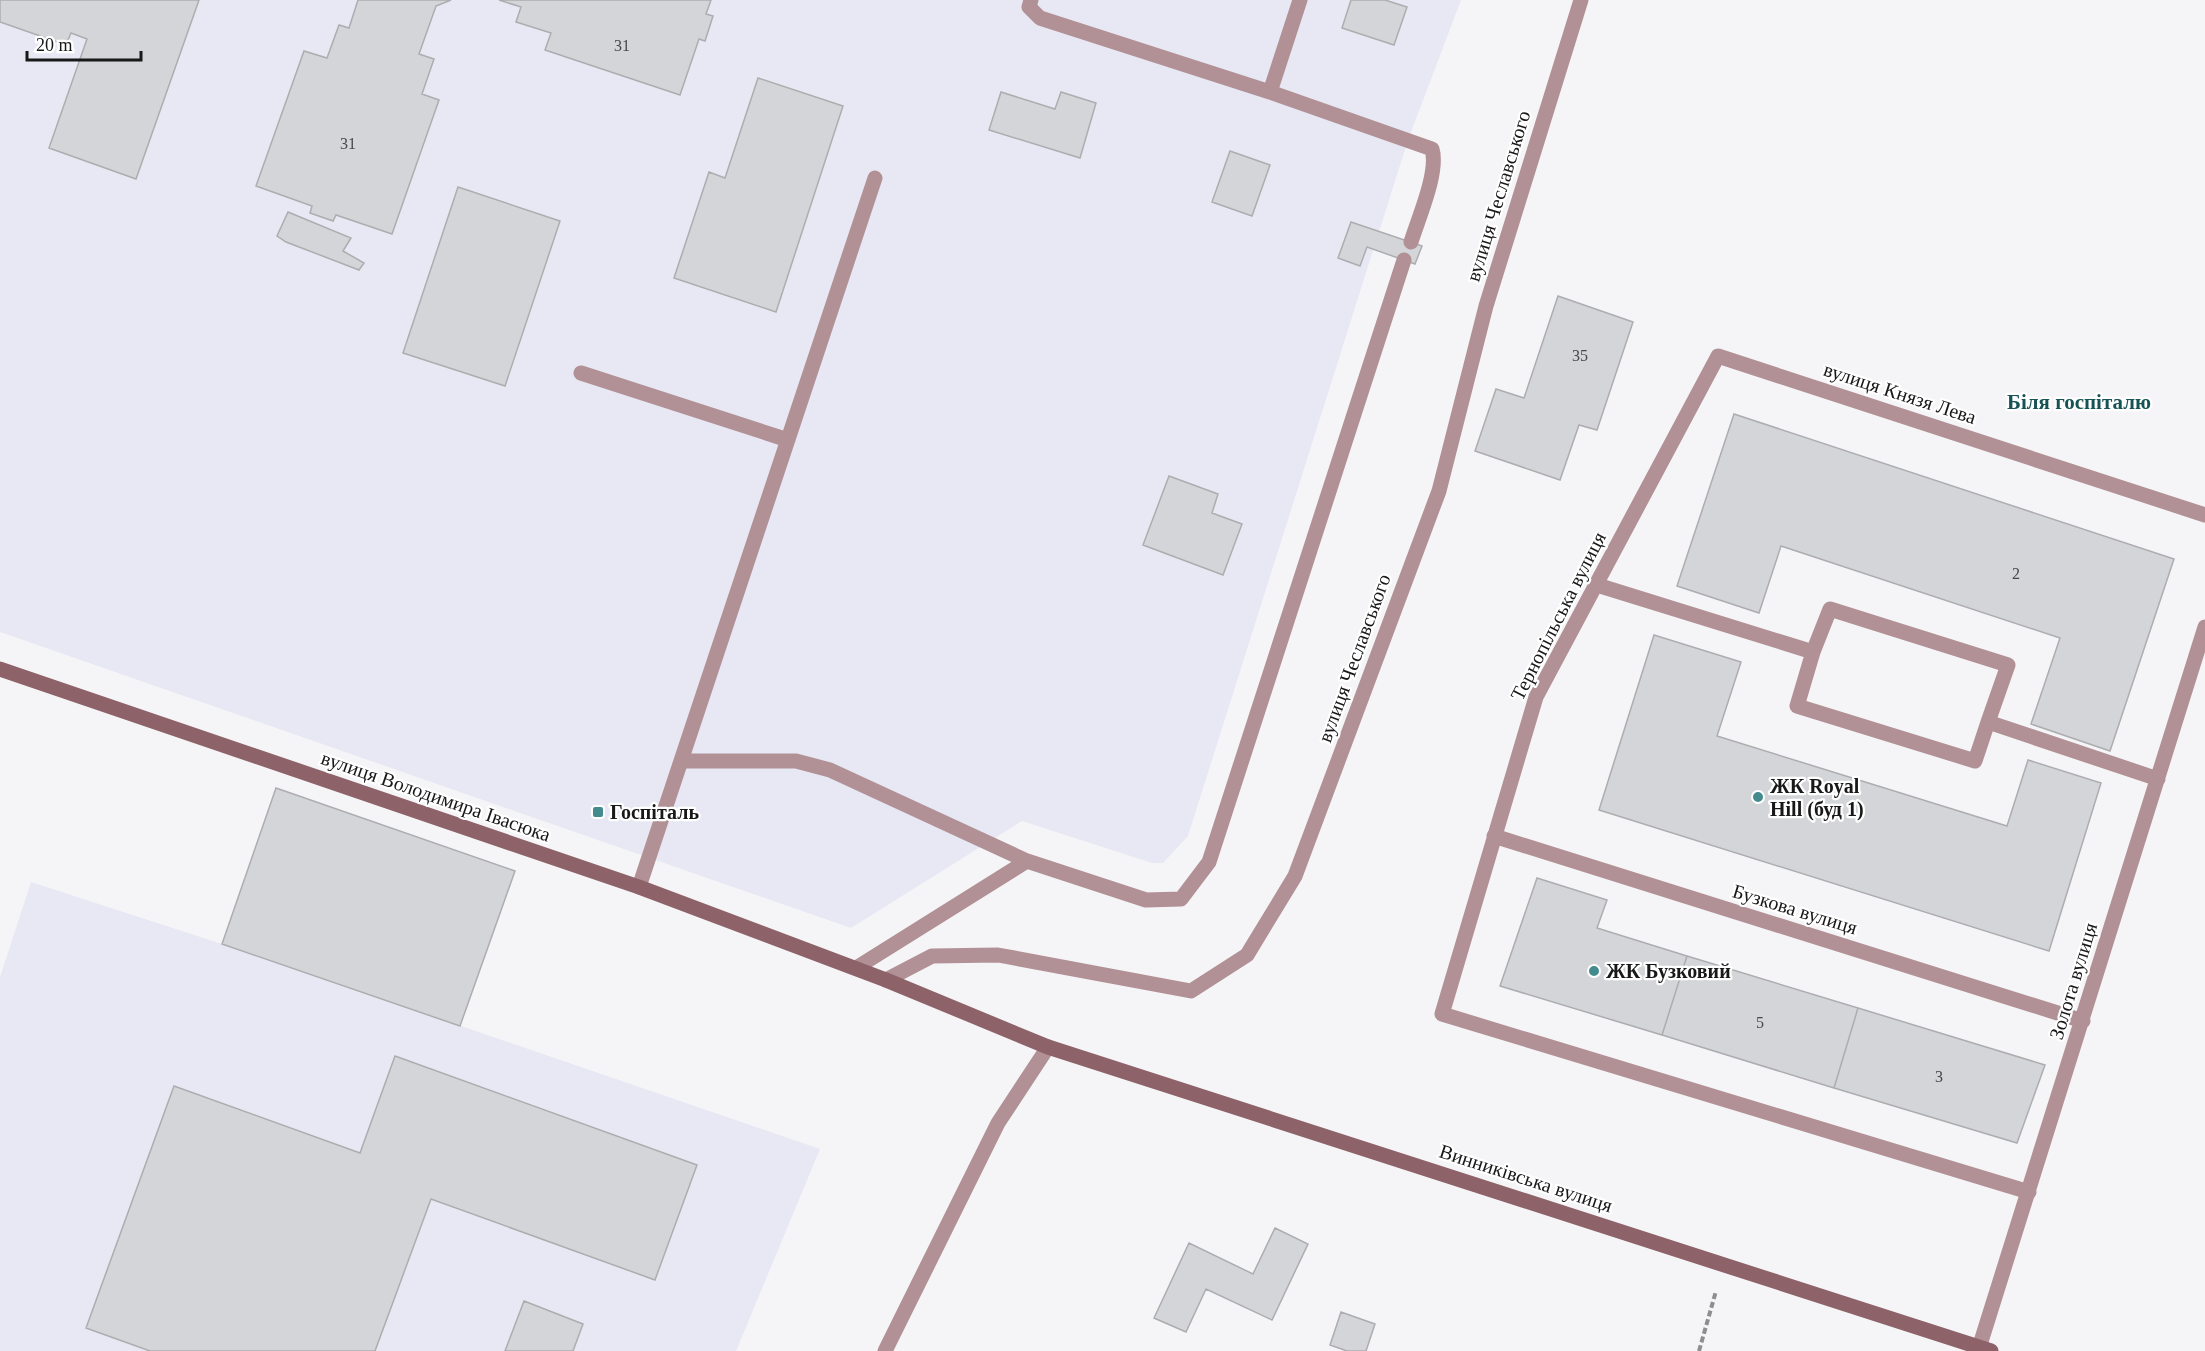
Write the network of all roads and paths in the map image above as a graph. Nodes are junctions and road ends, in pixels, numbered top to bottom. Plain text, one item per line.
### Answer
1 (1031, 0) edge
2 (1300, 0) edge
3 (1581, 0) edge
4 (1270, 92) junction
5 (875, 178) dead end
6 (1411, 242) dead end
7 (1404, 260) dead end
8 (1718, 356) joint
9 (581, 373) dead end
10 (788, 440) junction
11 (2205, 515) edge
12 (1597, 585) junction
13 (2205, 627) edge
14 (1813, 652) junction
15 (0, 669) edge
16 (1988, 722) junction
17 (681, 760) junction
18 (2158, 779) junction
19 (1494, 836) junction
20 (1027, 861) junction
21 (639, 887) junction
22 (856, 968) junction
23 (886, 980) junction
24 (2083, 1021) junction
25 (1048, 1047) junction
26 (2029, 1192) junction
27 (1724, 1264) junction
28 (1985, 1349) edge
29 (885, 1351) edge
30 (1699, 1351) edge

1 - 4 street
2 - 4 street
3 - 23 street, вулиця Чеславського
4 - 6 street
5 - 10 street
7 - 20 street
8 - 11 street, вулиця Князя Лева
8 - 12 street, Тернопільська вулиця
9 - 10 street
10 - 17 street
12 - 14 street
12 - 19 street, Тернопільська вулиця
13 - 18 street, Золота вулиця
14 - 16 street
14 - 16 street
15 - 21 main road, вулиця Володимира Івасюка
16 - 18 street
17 - 20 street
17 - 21 street
18 - 24 street, Золота вулиця
19 - 24 street, Бузкова вулиця
19 - 26 street, Тернопільська вулиця
20 - 22 street
21 - 22 main road, вулиця Володимира Івасюка
22 - 23 main road, вулиця Володимира Івасюка
23 - 25 main road, Винниківська вулиця
24 - 26 street, Золота вулиця
25 - 27 main road, Винниківська вулиця
25 - 29 street
26 - 28 street, Золота вулиця
27 - 28 main road, Винниківська вулиця
27 - 30 path

